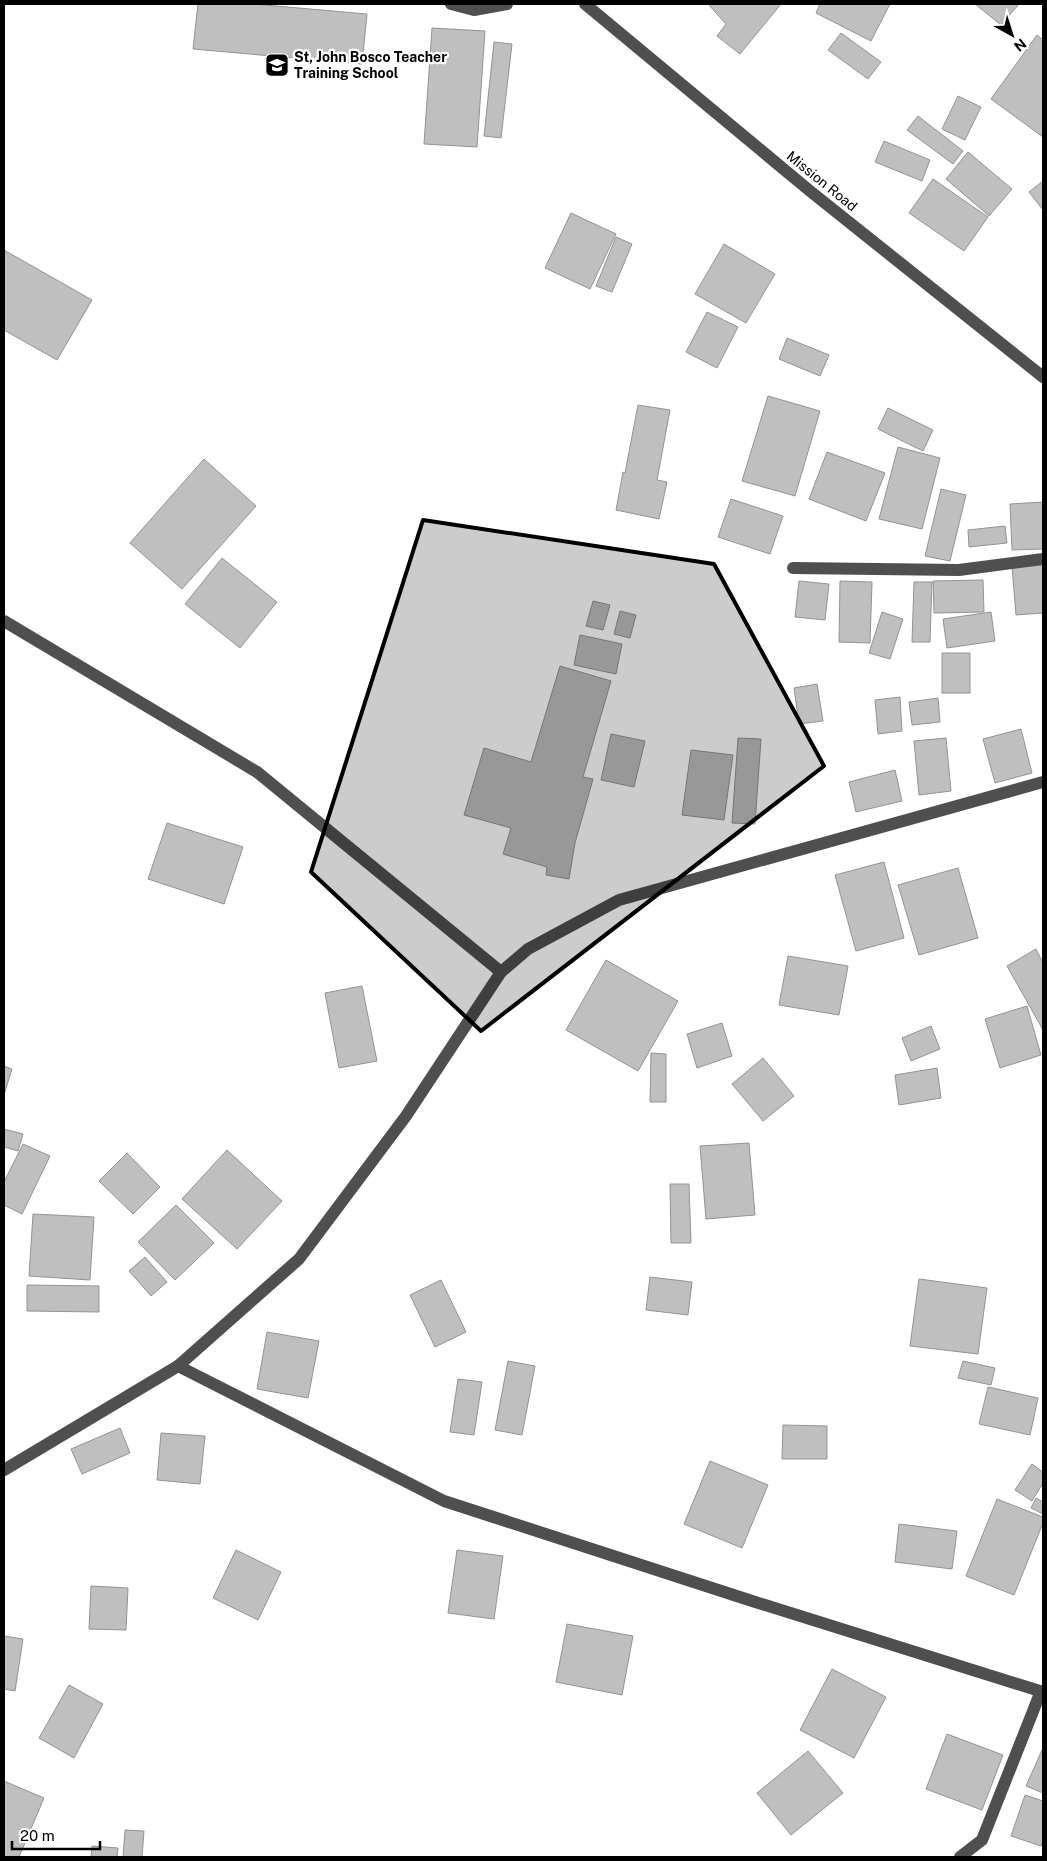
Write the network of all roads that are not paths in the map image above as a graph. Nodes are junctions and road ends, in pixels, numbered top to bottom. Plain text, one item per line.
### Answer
1 (451, 4) edge
2 (507, 4) edge
3 (585, 4) edge
4 (1043, 377) edge
5 (1043, 559) edge
6 (793, 568) dead end
7 (4, 622) edge
8 (1043, 782) edge
9 (502, 972) junction
10 (178, 1366) junction
11 (4, 1470) edge
12 (1042, 1692) edge
13 (960, 1857) edge

1 - 2 street
3 - 4 street, Mission Road
5 - 6 street
7 - 9 street
8 - 9 street
9 - 10 street
10 - 11 street
10 - 12 street
12 - 13 street

